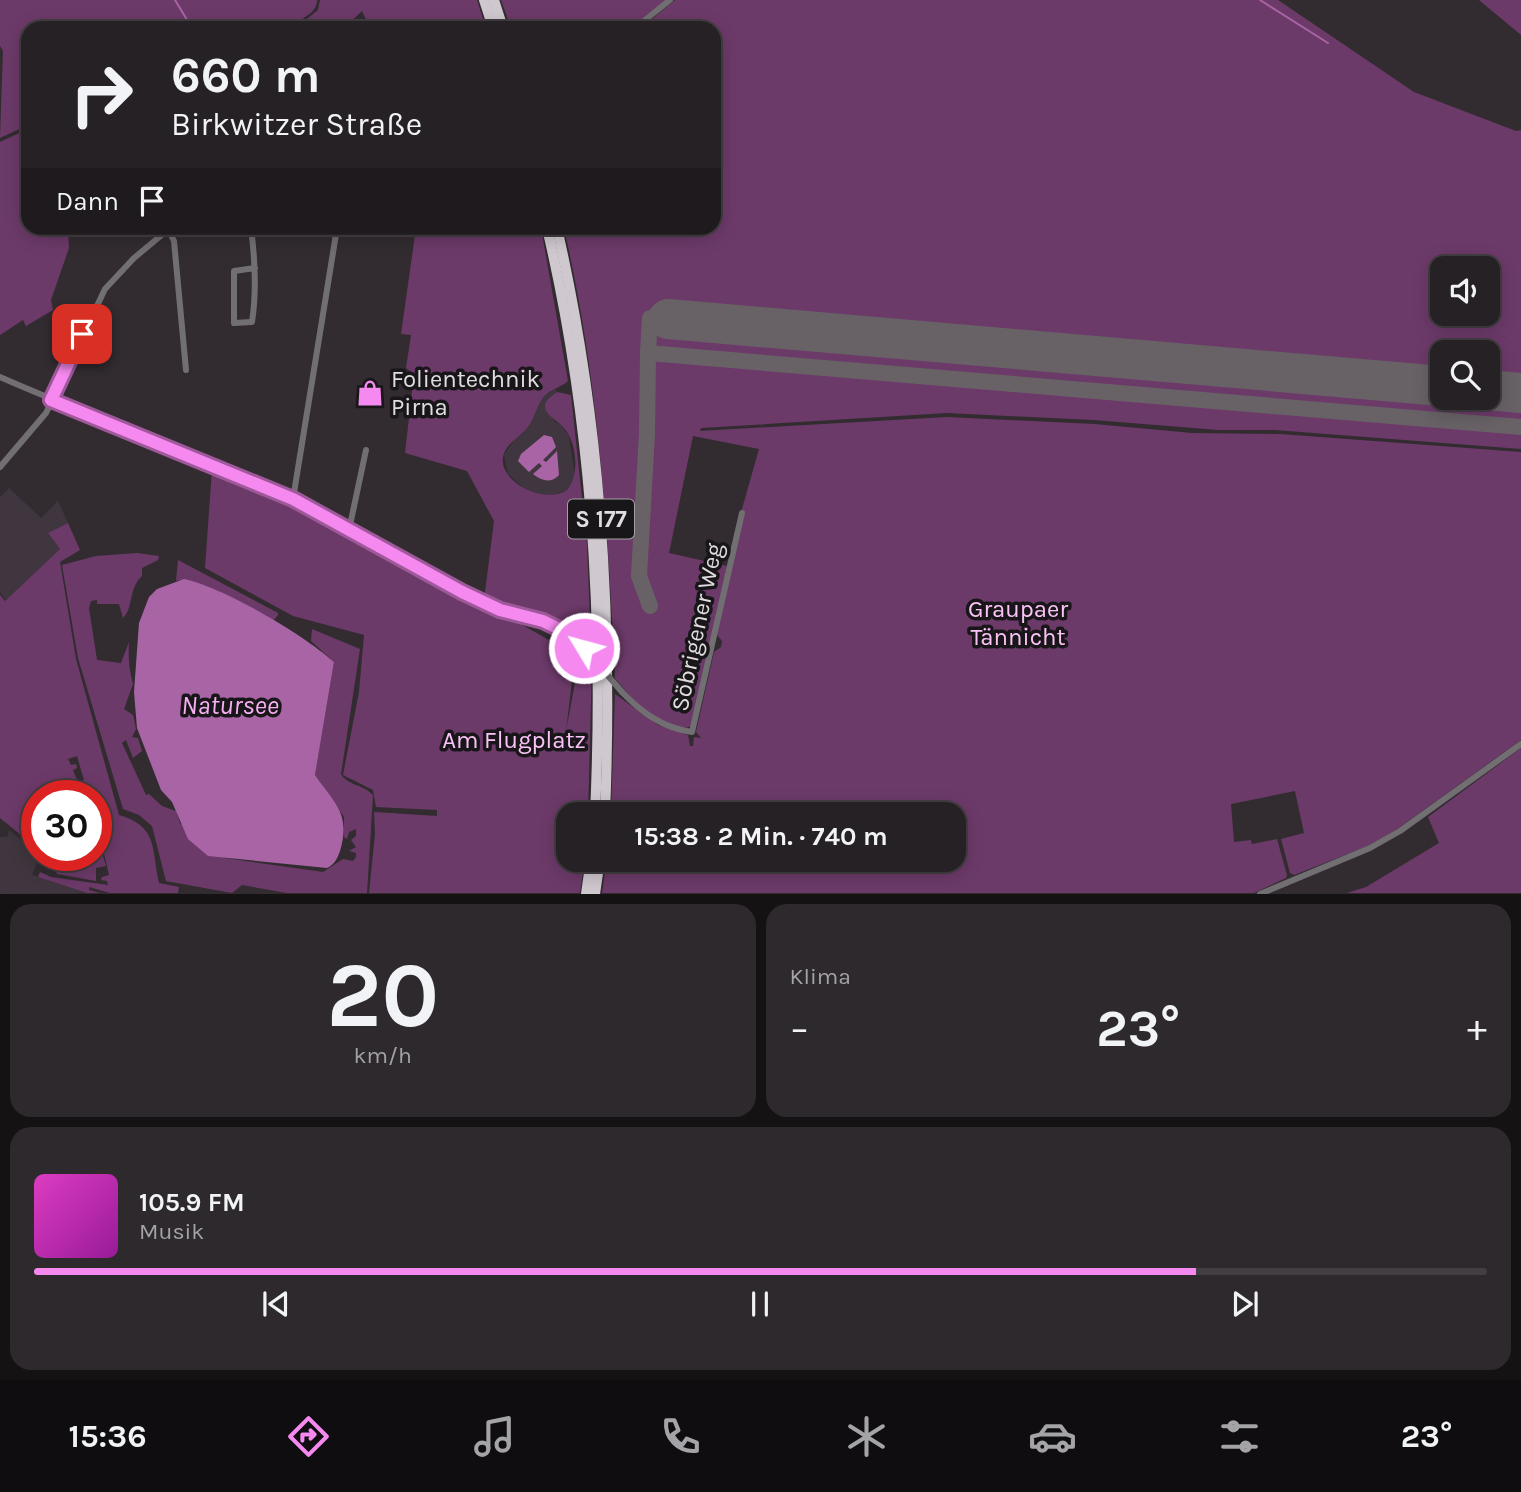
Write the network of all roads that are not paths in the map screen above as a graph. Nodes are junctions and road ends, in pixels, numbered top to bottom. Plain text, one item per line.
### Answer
1 (484, 0) edge
2 (494, 0) edge
3 (670, 0) edge
4 (491, 21) edge
5 (501, 21) edge
6 (644, 21) edge
7 (161, 235) edge
8 (172, 235) edge
9 (252, 235) edge
10 (336, 235) edge
11 (548, 235) edge
12 (558, 235) edge
13 (255, 268) junction
14 (186, 370) dead end
15 (0, 377) edge
16 (51, 400) junction
17 (366, 450) dead end
18 (0, 467) edge
19 (293, 499) junction
20 (742, 513) dead end
21 (349, 530) junction
22 (1521, 744) edge
23 (595, 802) edge
24 (605, 802) edge
25 (589, 872) edge
26 (598, 872) edge
27 (586, 894) edge
28 (595, 894) edge
29 (1260, 894) edge

1 - 4 highway
2 - 5 highway
3 - 6 street
7 - 16 street
8 - 14 street
9 - 13 street
10 - 19 street
11 - 23 highway, S 177
12 - 24 highway, S 177
13 - 13 street
15 - 16 street, Söbrigener Weg
16 - 18 street
16 - 19 street, Söbrigener Weg
17 - 21 street
19 - 21 street, Söbrigener Weg
20 - 21 street, Söbrigener Weg, bridge
22 - 29 street
25 - 27 highway
26 - 28 highway

